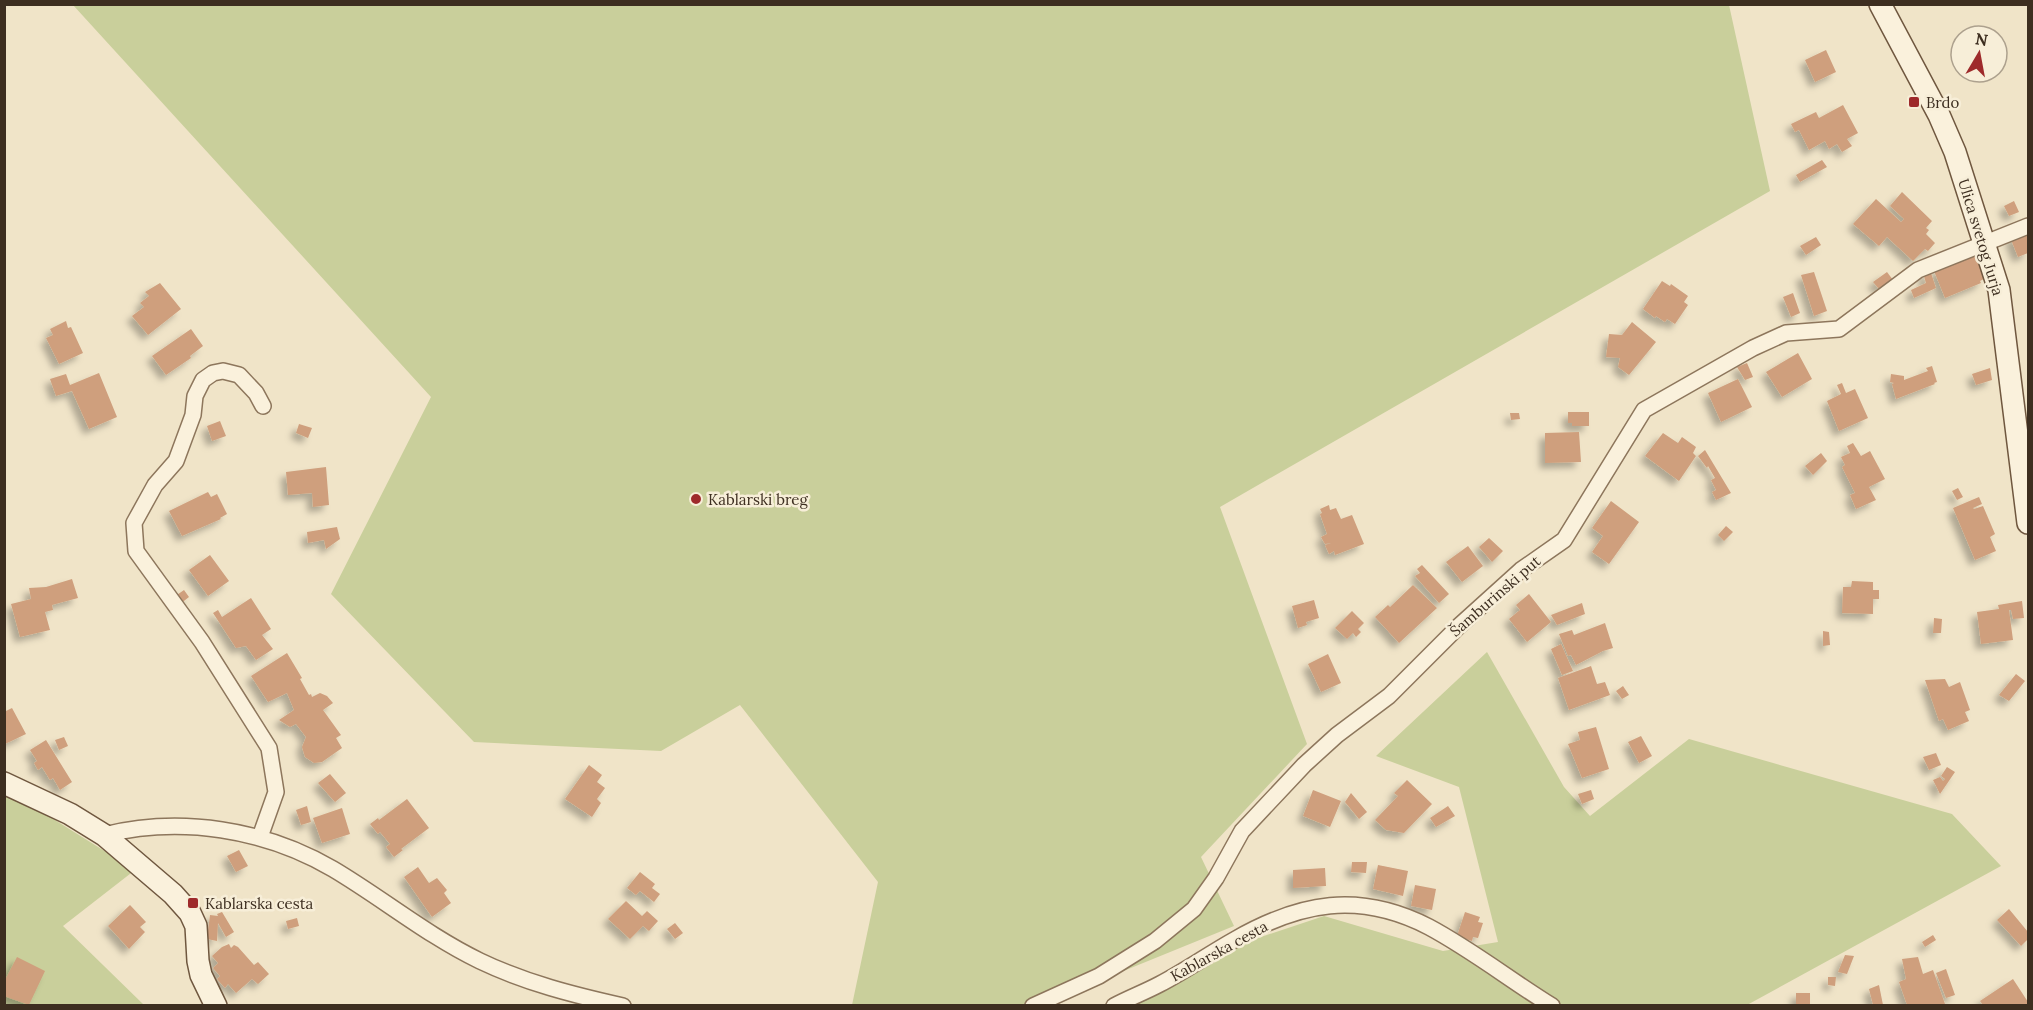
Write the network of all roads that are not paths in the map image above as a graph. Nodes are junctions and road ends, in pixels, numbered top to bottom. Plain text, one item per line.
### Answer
1 (1880, 4) edge
2 (2028, 226) edge
3 (1984, 243) junction
4 (263, 406) dead end
5 (2028, 523) edge
6 (4, 783) edge
7 (104, 835) junction
8 (260, 837) junction
9 (216, 1005) edge
10 (623, 1005) edge
11 (1033, 1005) edge
12 (1114, 1005) edge
13 (1552, 1005) edge

1 - 3 main road, Ulica svetog Jurja
2 - 3 street, Šamburinski put
3 - 5 main road, Ulica svetog Jurja
3 - 11 street, Šamburinski put
4 - 8 street
6 - 7 main road
7 - 8 street
7 - 9 main road
8 - 10 street
12 - 13 street, Kablarska cesta

